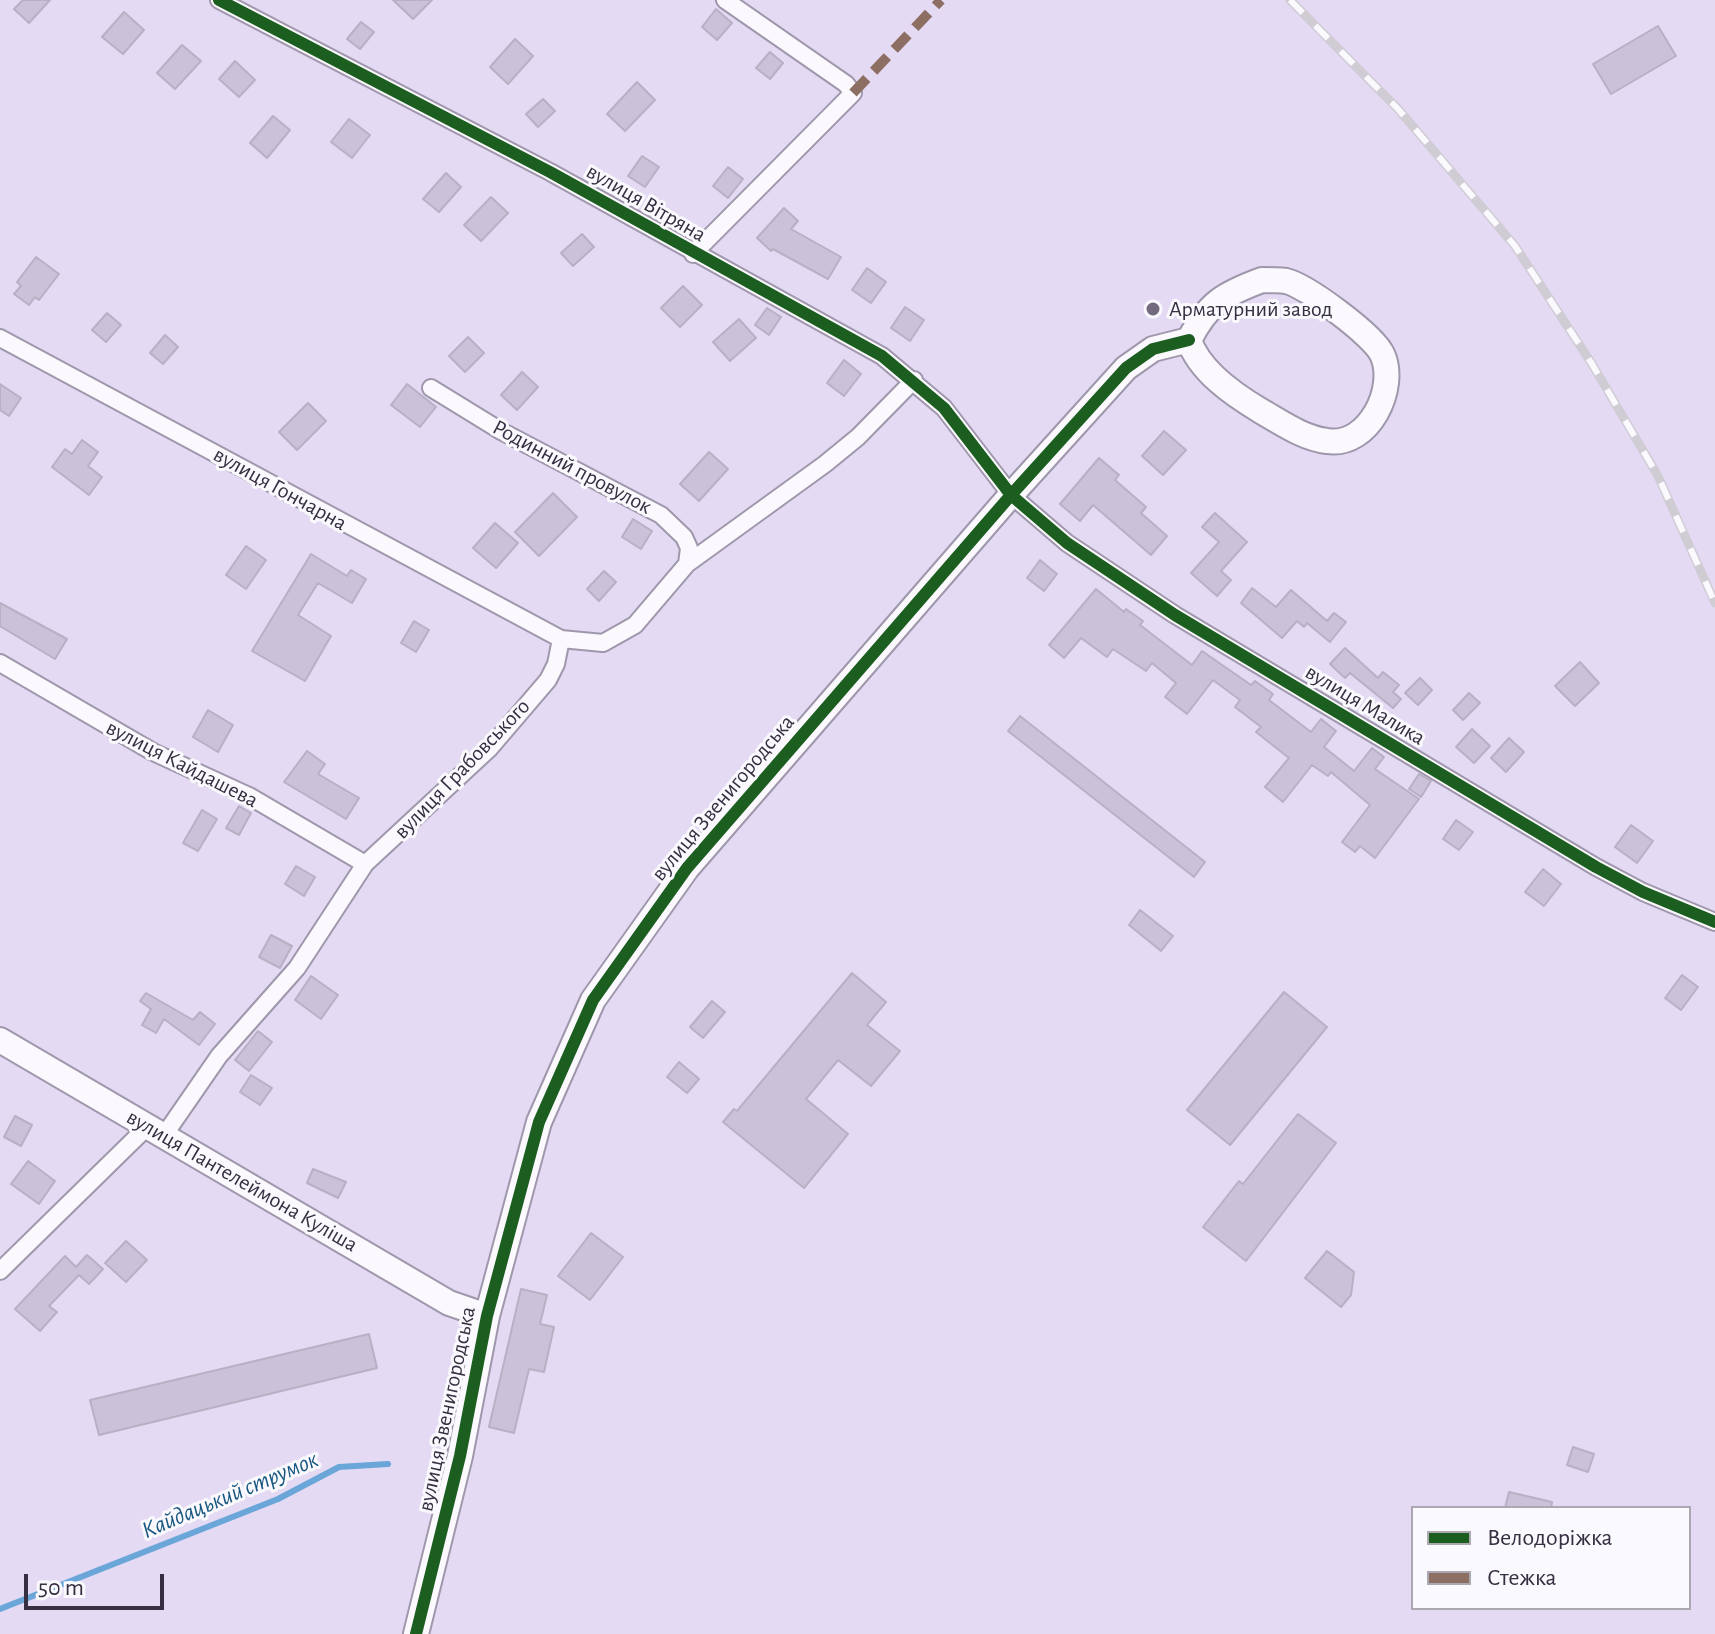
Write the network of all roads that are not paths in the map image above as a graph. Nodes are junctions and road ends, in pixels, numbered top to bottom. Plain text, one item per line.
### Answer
1 (219, 0) edge
2 (725, 0) edge
3 (693, 254) junction
4 (0, 338) edge
5 (1189, 340) junction
6 (914, 380) junction
7 (431, 388) dead end
8 (1011, 495) junction
9 (687, 564) junction
10 (561, 639) junction
11 (0, 663) edge
12 (365, 864) junction
13 (1715, 922) edge
14 (0, 1040) edge
15 (155, 1132) junction
16 (0, 1271) edge
17 (487, 1316) junction
18 (416, 1634) edge

1 - 3 street, вулиця Вітряна
2 - 3 street
3 - 6 street, вулиця Вітряна
4 - 10 street, вулиця Гончарна
5 - 5 street
5 - 8 street, вулиця Звенигородська
6 - 8 street, вулиця Вітряна
6 - 9 street
7 - 9 street, Родинний провулок
8 - 13 street, вулиця Малика
8 - 17 street, вулиця Звенигородська
9 - 10 street
10 - 12 street, вулиця Грабовського
11 - 12 street, вулиця Кайдашева
12 - 15 street, вулиця Грабовського
14 - 15 street, вулиця Пантелеймона Куліша
15 - 16 street, вулиця Грабовського
15 - 17 street, вулиця Пантелеймона Куліша
17 - 18 street, вулиця Звенигородська

